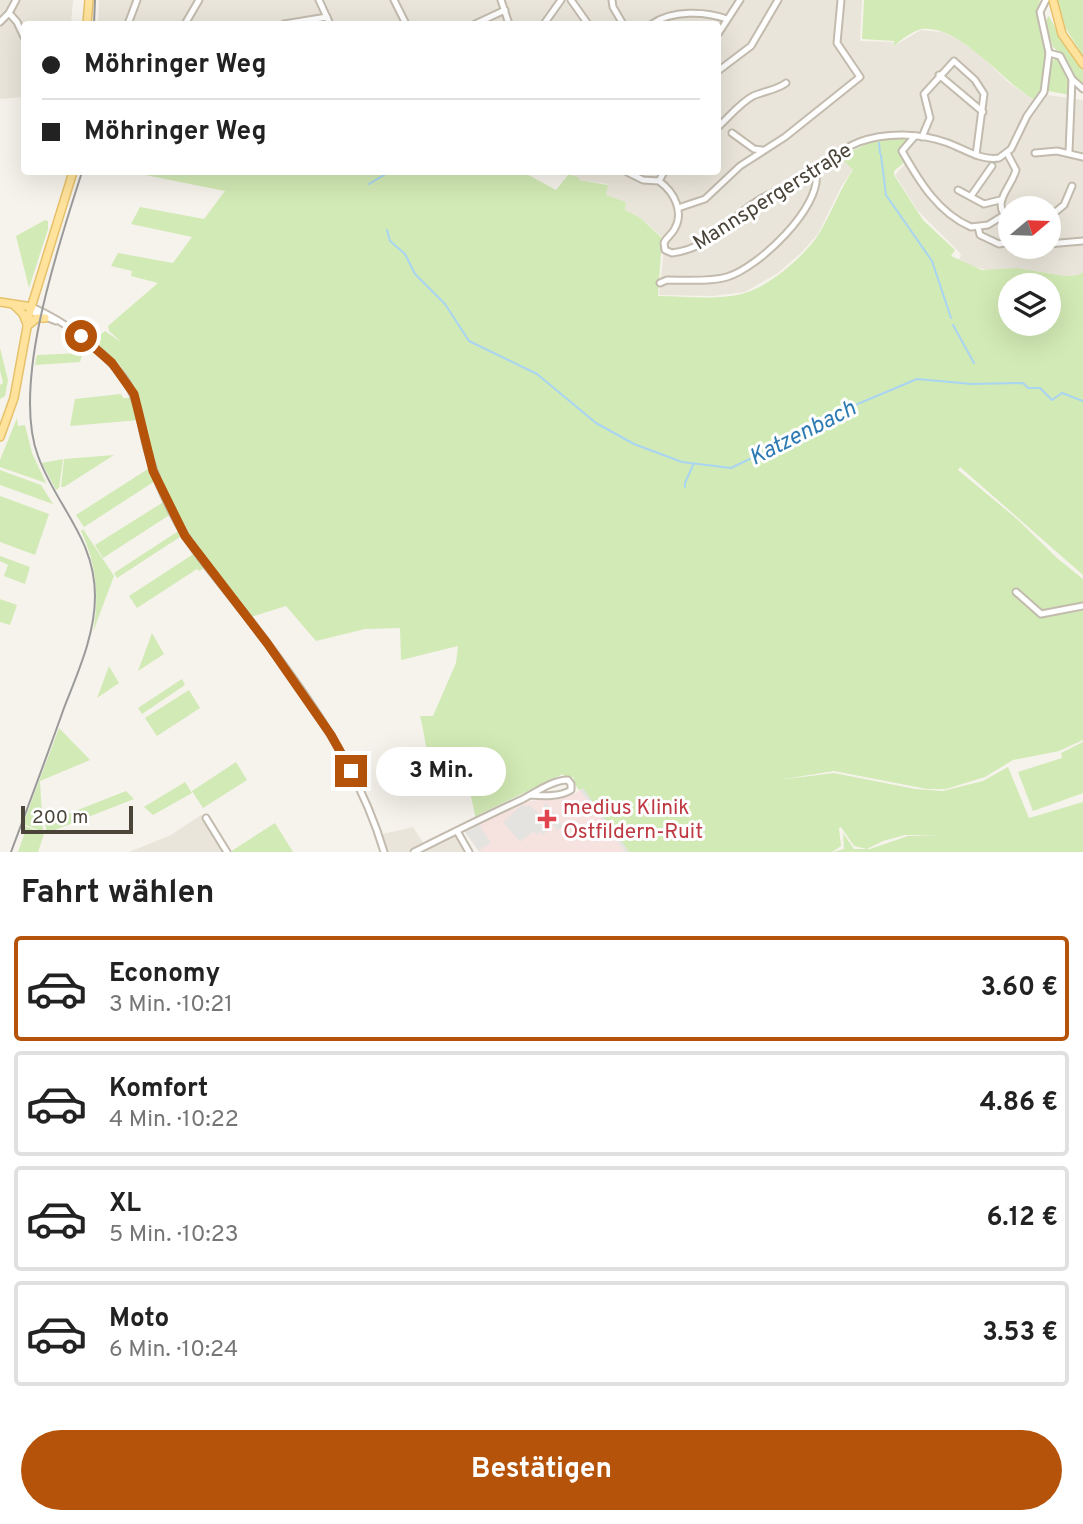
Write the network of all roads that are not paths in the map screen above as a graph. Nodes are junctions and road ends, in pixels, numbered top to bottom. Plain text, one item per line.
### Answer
1 (16, 0) edge
2 (89, 0) edge
3 (137, 0) edge
4 (199, 0) edge
5 (319, 0) edge
6 (394, 0) edge
7 (500, 0) edge
8 (561, 0) edge
9 (571, 0) edge
10 (612, 0) edge
11 (740, 0) edge
12 (778, 0) edge
13 (841, 0) edge
14 (1046, 0) edge
15 (1054, 5) edge
16 (505, 9) junction
17 (1042, 9) junction
18 (9, 13) junction
19 (1040, 16) junction
20 (327, 17) junction
21 (727, 19) junction
22 (88, 21) edge
23 (129, 21) edge
24 (187, 21) edge
25 (302, 21) edge
26 (329, 21) edge
27 (404, 21) edge
28 (481, 21) edge
29 (508, 21) edge
30 (546, 21) edge
31 (586, 21) edge
32 (621, 21) edge
33 (659, 21) edge
34 (0, 22) edge
35 (721, 29) edge
36 (21, 31) edge
37 (1049, 52) junction
38 (1083, 64) edge
39 (721, 66) edge
40 (939, 75) junction
41 (1072, 79) junction
42 (786, 83) dead end
43 (1083, 89) edge
44 (983, 112) junction
45 (721, 122) edge
46 (732, 133) dead end
47 (919, 137) junction
48 (762, 150) junction
49 (1069, 152) junction
50 (1007, 153) junction
51 (1035, 153) dead end
52 (976, 155) junction
53 (1083, 157) edge
54 (992, 166) dead end
55 (816, 173) junction
56 (72, 175) edge
57 (633, 175) edge
58 (662, 175) edge
59 (659, 181) junction
60 (1072, 186) dead end
61 (958, 190) dead end
62 (971, 196) junction
63 (1003, 196) edge
64 (998, 201) edge
65 (1061, 207) edge
66 (678, 208) junction
67 (998, 218) edge
68 (978, 227) junction
69 (1083, 241) edge
70 (1061, 243) edge
71 (998, 244) edge
72 (660, 283) dead end
73 (0, 302) edge
74 (14, 305) junction
75 (31, 309) junction
76 (46, 318) junction
77 (57, 321) junction
78 (27, 327) junction
79 (0, 437) edge
80 (1016, 592) dead end
81 (1083, 606) edge
82 (530, 795) junction
83 (206, 818) dead end
84 (457, 831) junction
85 (227, 852) edge
86 (384, 852) edge
87 (414, 852) edge
88 (469, 852) edge

1 - 18 street
2 - 22 main road
3 - 23 street
4 - 24 street
5 - 20 street
6 - 27 street
7 - 16 street
8 - 30 street
9 - 31 street
10 - 32 street
11 - 21 street
12 - 39 street
13 - 48 street
14 - 17 street
15 - 17 street
15 - 19 street
15 - 38 main road
16 - 28 street
16 - 29 street
17 - 19 street
18 - 34 street
18 - 36 street
19 - 37 street
20 - 25 street
20 - 26 street
21 - 33 street
21 - 35 street
37 - 41 street
37 - 50 street
40 - 44 street
40 - 44 street
40 - 47 street
41 - 43 street
41 - 49 street
42 - 45 street
44 - 52 street
46 - 48 street
47 - 52 street, Mannspergerstraße
47 - 55 street, Mannspergerstraße
47 - 68 street
48 - 66 street
49 - 51 street
49 - 53 street
50 - 52 street, Mannspergerstraße
50 - 63 street
54 - 62 street
55 - 66 street, Mannspergerstraße
55 - 72 street
56 - 75 main road
57 - 59 street
58 - 59 street
59 - 66 street, Mannspergerstraße
60 - 65 street
61 - 62 street
62 - 64 street
67 - 68 street
68 - 71 street
69 - 70 street
73 - 74 main road
74 - 75 main road
74 - 78 main road
75 - 76 street
75 - 77 street
75 - 78 main road
76 - 77 street
76 - 78 main road
77 - 86 street
78 - 79 main road
80 - 81 street
82 - 82 street
82 - 84 street
83 - 85 street
84 - 87 street
84 - 88 street

